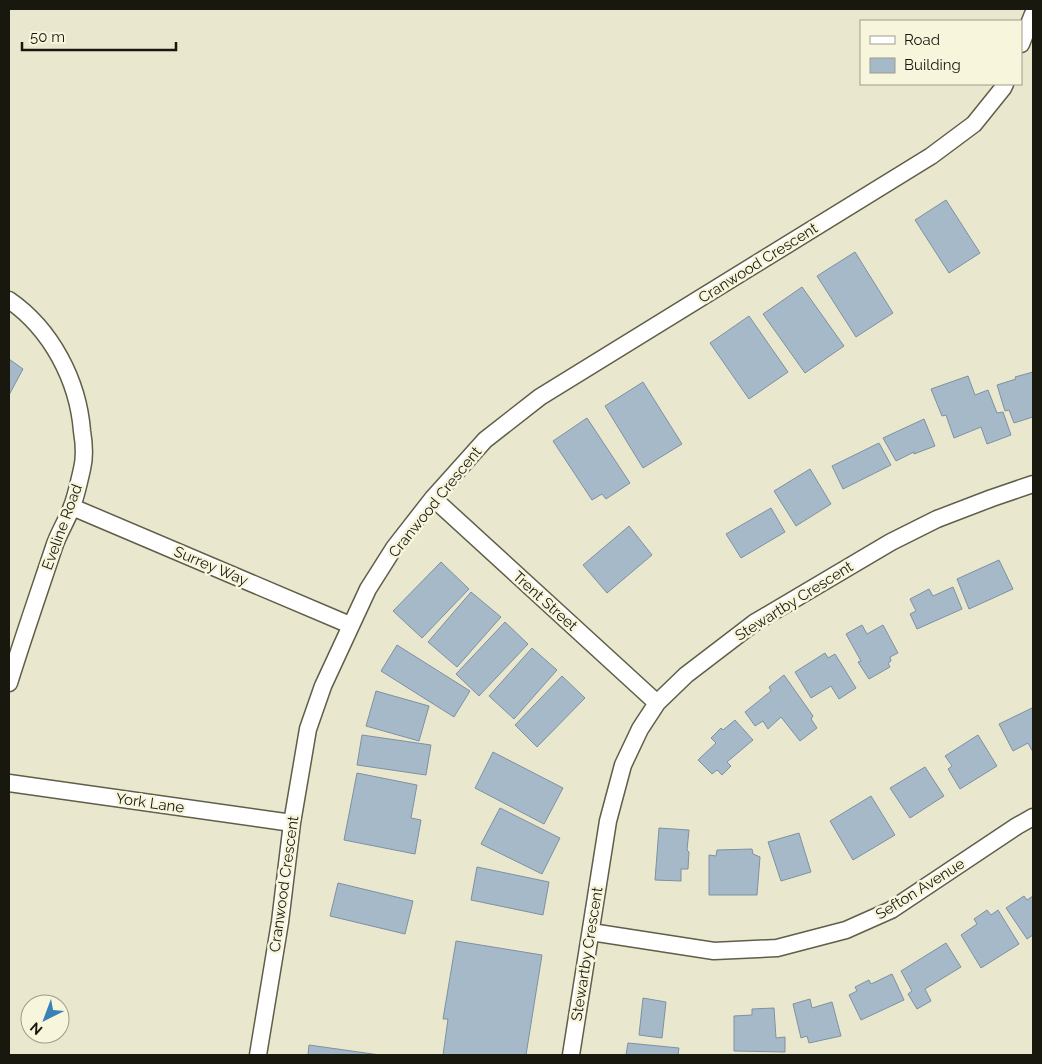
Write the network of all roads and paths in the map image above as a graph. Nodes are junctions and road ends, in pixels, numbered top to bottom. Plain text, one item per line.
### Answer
1 (1033, 14) edge
2 (1022, 42) edge
3 (1004, 85) edge
4 (9, 300) edge
5 (1033, 484) edge
6 (433, 498) junction
7 (72, 507) junction
8 (350, 626) junction
9 (9, 683) edge
10 (657, 702) junction
11 (9, 783) edge
12 (1033, 817) edge
13 (292, 822) junction
14 (590, 932) junction
15 (258, 1055) edge
16 (571, 1055) edge

1 - 2 street
3 - 6 street, Cranwood Crescent
4 - 7 street, Eveline Road
5 - 10 street, Stewartby Crescent
6 - 8 street, Cranwood Crescent
6 - 10 street, Trent Street
7 - 8 street, Surrey Way
7 - 9 street, Eveline Road
8 - 13 street, Cranwood Crescent
10 - 14 street, Stewartby Crescent
11 - 13 street, York Lane
12 - 14 street, Sefton Avenue
13 - 15 street, Cranwood Crescent
14 - 16 street, Stewartby Crescent

